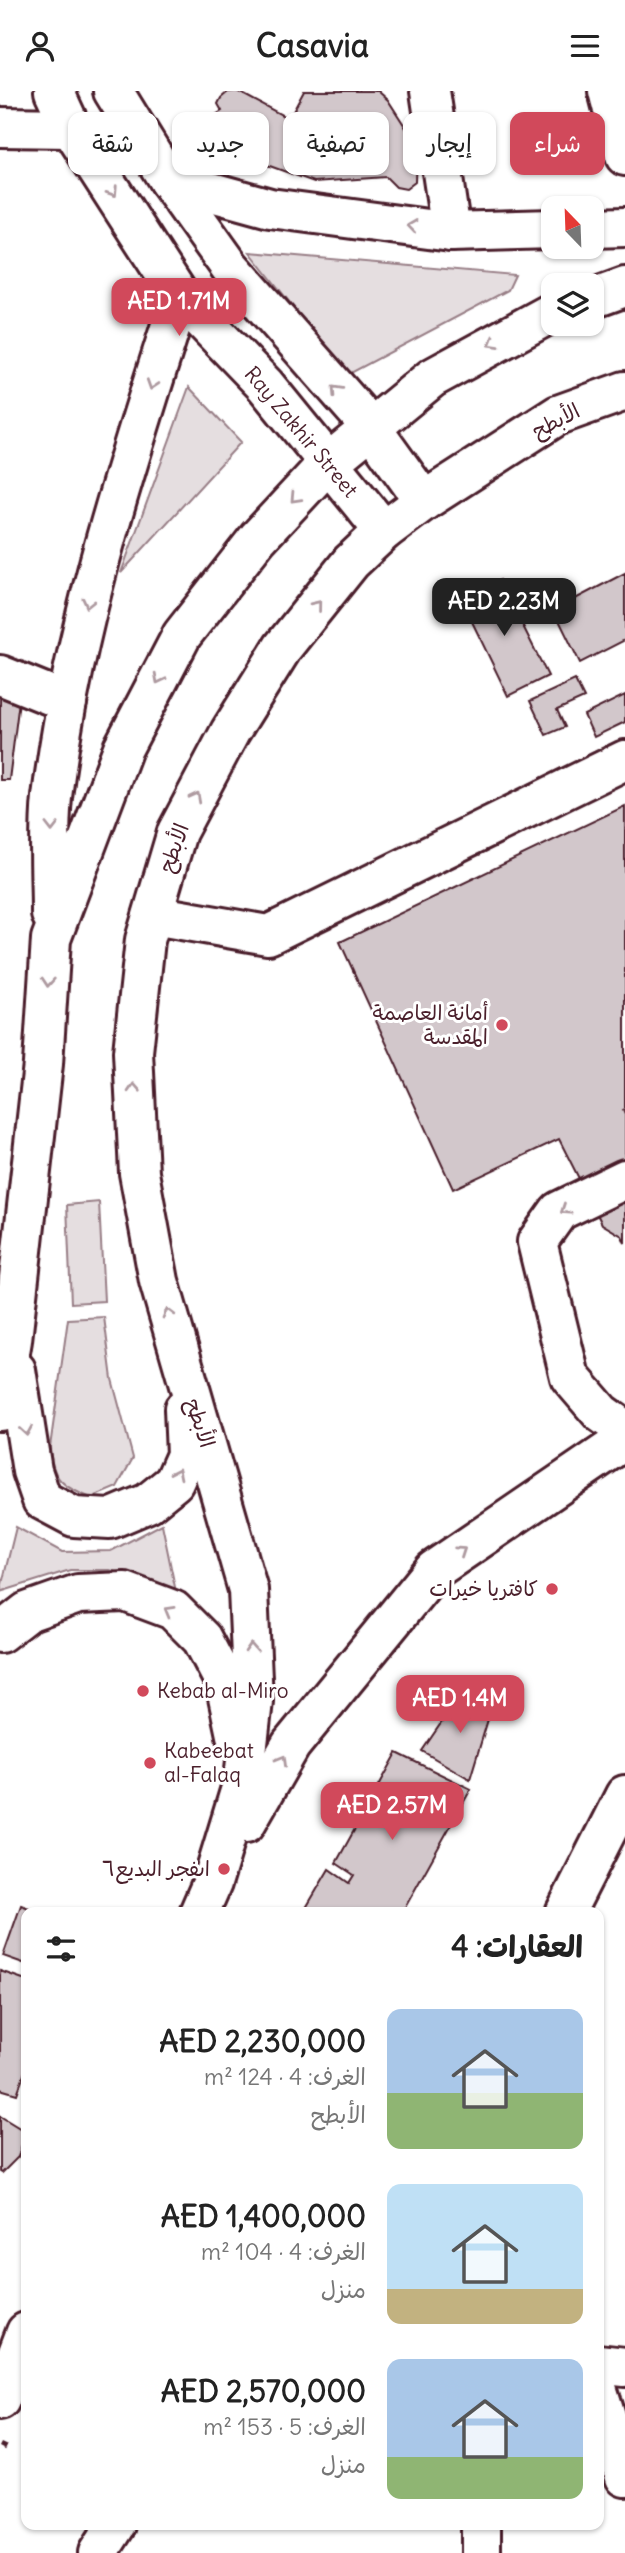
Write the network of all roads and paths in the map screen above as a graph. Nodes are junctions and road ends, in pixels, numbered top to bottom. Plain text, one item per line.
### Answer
1 (54, 91) edge
2 (113, 91) edge
3 (430, 91) edge
4 (608, 91) edge
5 (68, 121) edge
6 (0, 127) edge
7 (68, 128) edge
8 (625, 156) edge
9 (101, 175) edge
10 (168, 180) junction
11 (625, 227) edge
12 (604, 228) edge
13 (541, 229) edge
14 (451, 232) junction
15 (625, 287) edge
16 (604, 295) edge
17 (180, 297) junction
18 (541, 319) edge
19 (625, 391) edge
20 (370, 426) junction
21 (327, 464) junction
22 (424, 501) junction
23 (384, 531) junction
24 (0, 675) edge
25 (67, 702) junction
26 (625, 760) edge
27 (153, 915) junction
28 (51, 939) junction
29 (625, 1179) edge
30 (9, 1327) edge
31 (182, 1368) junction
32 (0, 1411) edge
33 (625, 1430) edge
34 (625, 1440) edge
35 (0, 1633) edge
36 (244, 1778) junction
37 (625, 1795) edge
38 (206, 1898) edge
39 (568, 1907) edge
40 (21, 2345) edge
41 (604, 2365) edge
42 (625, 2367) edge
43 (0, 2400) edge
44 (604, 2410) edge
45 (0, 2445) edge
46 (8, 2449) dead end
47 (625, 2477) edge
48 (113, 2530) edge
49 (481, 2530) edge
50 (97, 2553) edge
51 (481, 2553) edge

1 - 5 main road, Ray Zakhir Street
2 - 10 main road
3 - 14 main road
4 - 8 main road
6 - 7 main road
9 -> 17 main road, Ray Zakhir Street
14 -> 10 main road
20 -> 10 main road
11 - 12 main road
13 - 14 main road
15 - 16 main road
17 - 21 main road, Ray Zakhir Street
17 -> 25 main road
18 -> 20 main road
19 - 22 main road, الأبطح
20 - 21 main road
20 - 22 main road
21 - 23 main road, Ray Zakhir Street
21 -> 28 main road
22 - 23 main road, الأبطح
27 -> 23 main road, الأبطح
24 - 25 main road
25 -> 28 main road
26 - 27 main road
31 -> 27 main road, الأبطح
28 -> 30 main road
29 -> 33 main road
30 -> 31 main road
30 - 32 main road
36 -> 31 main road, الأبطح
38 -> 34 main road
36 -> 35 main road
36 - 38 main road, الأبطح
37 - 39 main road
40 - 43 main road
41 - 42 main road
44 - 47 main road
45 - 46 path
48 - 50 main road
49 - 51 main road

